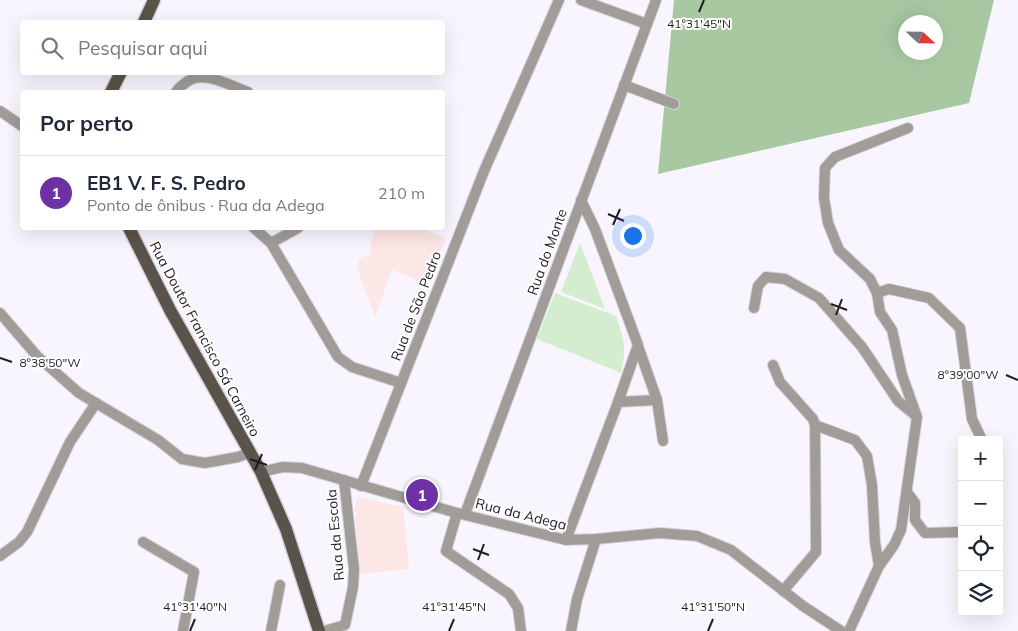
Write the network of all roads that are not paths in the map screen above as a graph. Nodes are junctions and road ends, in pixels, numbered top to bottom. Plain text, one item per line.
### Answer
1 (154, 0) edge
2 (559, 0) edge
3 (581, 0) edge
4 (656, 0) edge
5 (145, 20) edge
6 (647, 24) junction
7 (120, 75) edge
8 (624, 86) junction
9 (112, 90) edge
10 (176, 90) edge
11 (243, 90) edge
12 (674, 104) dead end
13 (0, 111) edge
14 (20, 125) edge
15 (908, 128) dead end
16 (581, 200) junction
17 (127, 230) edge
18 (256, 230) edge
19 (294, 230) edge
20 (270, 243) junction
21 (877, 293) junction
22 (754, 308) dead end
23 (0, 313) edge
24 (638, 345) junction
25 (773, 365) dead end
26 (401, 383) junction
27 (657, 400) junction
28 (618, 402) junction
29 (96, 403) junction
30 (917, 417) junction
31 (815, 425) junction
32 (980, 436) edge
33 (663, 441) dead end
34 (250, 453) junction
35 (261, 472) junction
36 (344, 480) junction
37 (361, 486) junction
38 (906, 492) junction
39 (461, 513) junction
40 (958, 532) edge
41 (596, 539) junction
42 (566, 540) junction
43 (143, 542) dead end
44 (0, 556) edge
45 (879, 566) junction
46 (280, 585) dead end
47 (783, 591) junction
48 (183, 631) edge
49 (271, 631) edge
50 (319, 631) edge
51 (324, 631) edge
52 (521, 631) edge
53 (571, 631) edge
54 (841, 631) edge
55 (849, 631) edge

1 - 5 main road
2 - 26 street, Rua de São Pedro
3 - 6 street
4 - 6 street, Rua do Monte
6 - 8 street, Rua do Monte
7 - 9 main road
8 - 12 street
8 - 16 street, Rua do Monte
10 - 11 street
13 - 14 street
15 - 21 street
16 - 24 street
16 - 39 street, Rua do Monte
17 - 34 main road, Rua Doutor Francisco Sá Carneiro
18 - 20 street
19 - 20 street
20 - 26 street
21 - 30 street
21 - 32 street
22 - 30 street
23 - 29 street
24 - 27 street
24 - 28 street
25 - 31 street
26 - 37 street, Rua de São Pedro
27 - 28 street
27 - 33 street
28 - 42 street
29 - 34 street
29 - 44 street
30 - 38 street
31 - 45 street
31 - 47 street
34 - 35 main road, Rua Doutor Francisco Sá Carneiro
35 - 36 street, Rua da Adega
35 - 50 main road, Rua Doutor Francisco Sá Carneiro
36 - 37 street, Rua da Adega
36 - 51 street, Rua da Escola
37 - 39 street, Rua da Adega
38 - 40 street
38 - 45 street
39 - 42 street, Rua da Adega
39 - 52 street, Rua do Monte
41 - 42 street, Rua da Adega
41 - 47 street, Rua da Adega
41 - 53 street
43 - 48 street
45 - 55 street
46 - 49 street
47 - 54 street, Rua da Adega

